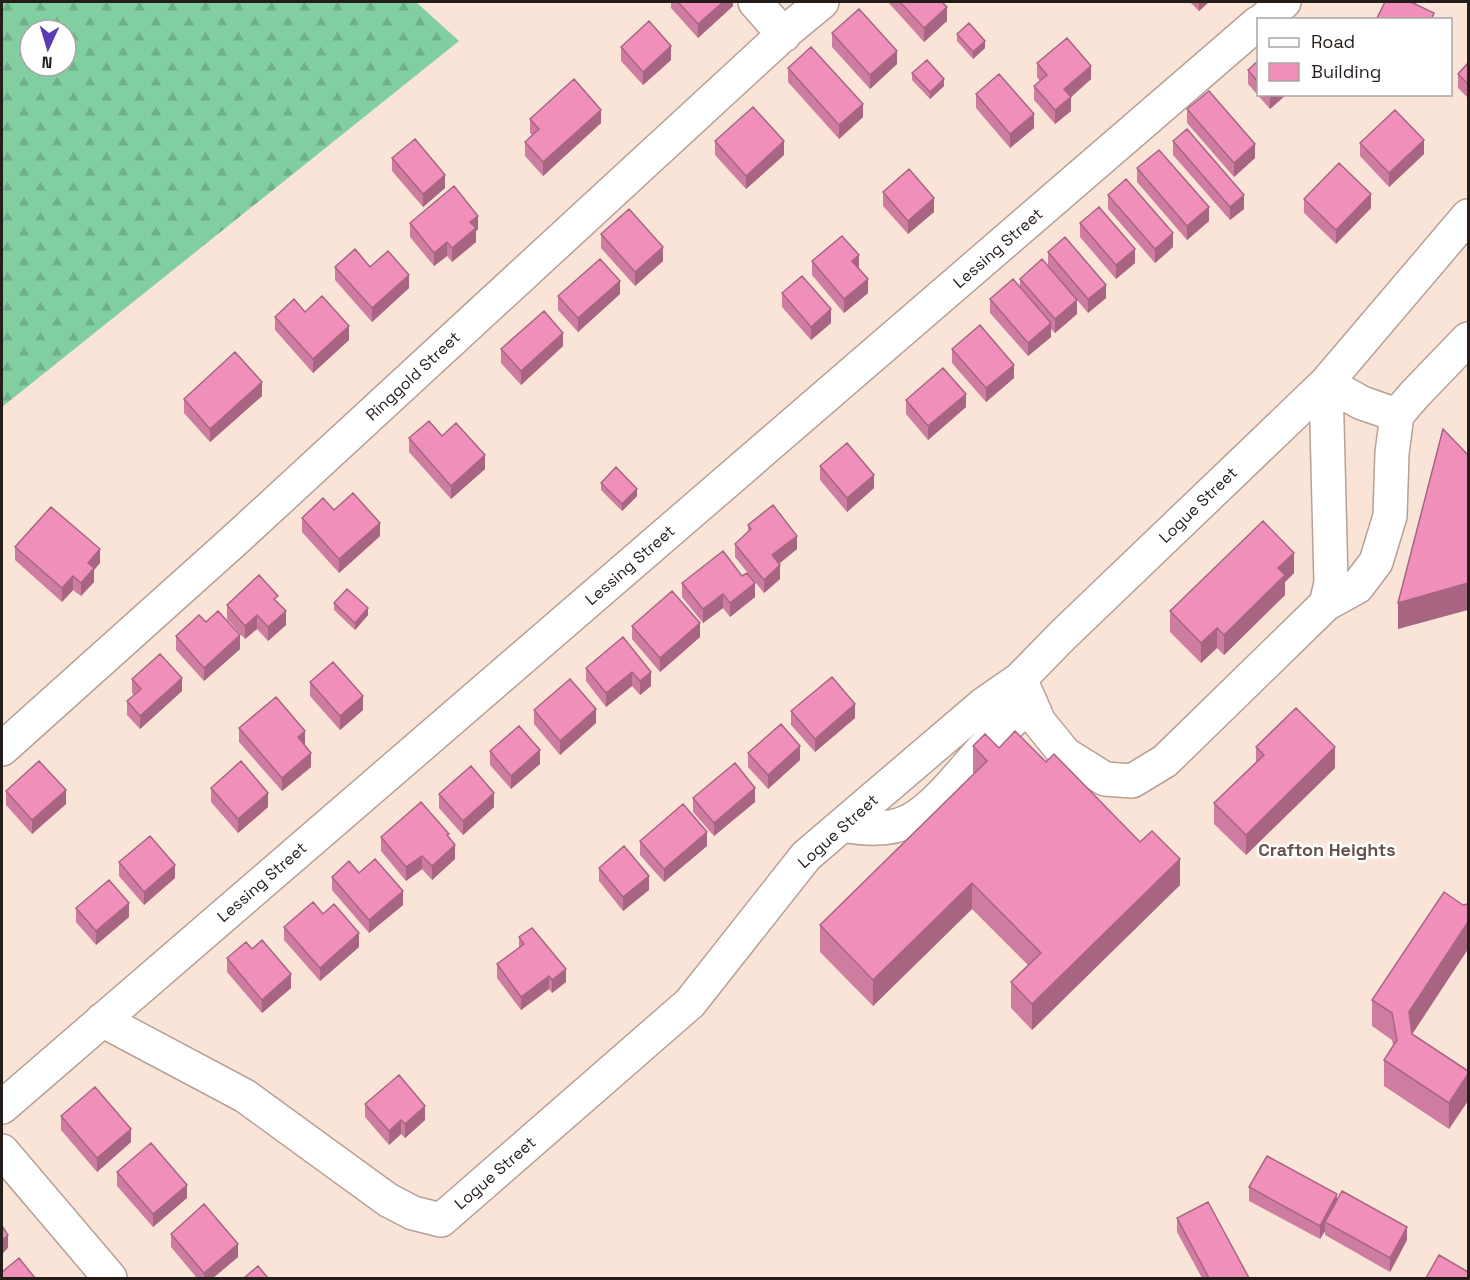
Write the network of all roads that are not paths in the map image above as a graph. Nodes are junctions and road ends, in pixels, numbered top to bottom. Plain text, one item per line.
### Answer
1 (755, 2) edge
2 (822, 2) edge
3 (1284, 2) edge
4 (1265, 18) edge
5 (1257, 25) edge
6 (784, 34) junction
7 (1468, 216) edge
8 (1468, 339) edge
9 (1326, 382) junction
10 (1397, 415) junction
11 (1326, 604) junction
12 (1026, 691) junction
13 (2, 749) edge
14 (843, 825) junction
15 (102, 1020) junction
16 (2, 1107) edge
17 (2, 1151) edge
18 (110, 1278) edge

1 - 6 street
2 - 6 street, Ringgold Street
3 - 4 street
5 - 15 street, Lessing Street
6 - 13 street, Ringgold Street
7 - 9 street, Logue Street
8 - 10 street
9 - 10 street
9 - 11 street
9 - 12 street, Logue Street
10 - 11 street
11 - 12 street
12 - 14 street, Logue Street
12 - 14 street
14 - 15 street, Logue Street
15 - 16 street, Lessing Street
17 - 18 street

